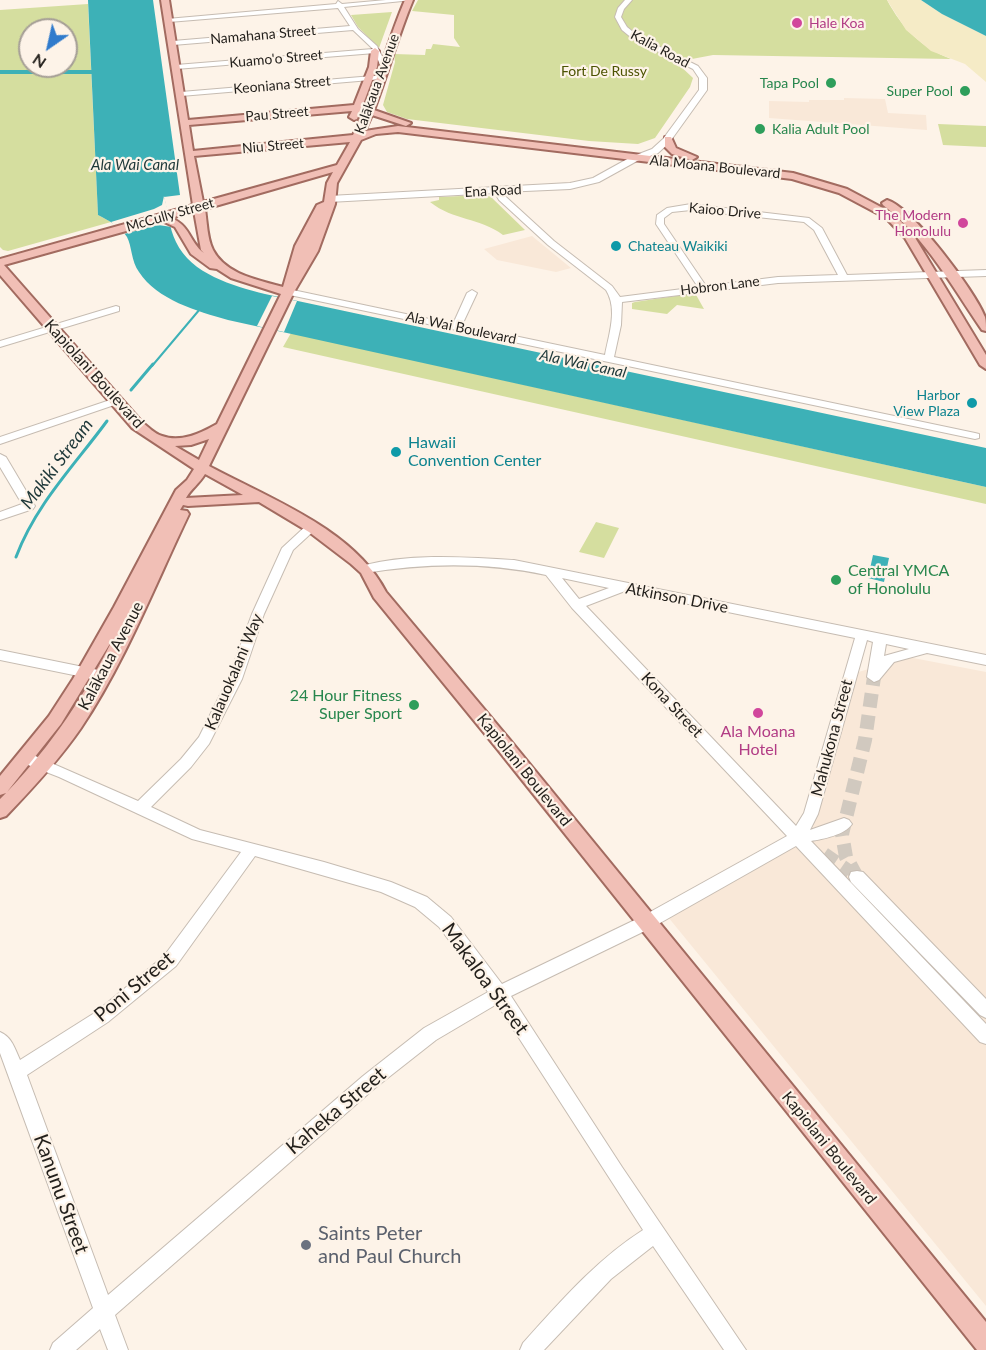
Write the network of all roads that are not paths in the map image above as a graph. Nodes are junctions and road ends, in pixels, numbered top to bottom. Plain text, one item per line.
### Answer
1 (165, 0) edge
2 (409, 0) edge
3 (629, 0) edge
4 (338, 3) edge
5 (170, 20) junction
6 (350, 28) junction
7 (173, 43) junction
8 (375, 51) junction
9 (176, 67) junction
10 (383, 72) junction
11 (370, 77) junction
12 (181, 94) junction
13 (357, 108) junction
14 (369, 111) junction
15 (185, 123) junction
16 (357, 138) junction
17 (345, 139) junction
18 (668, 139) junction
19 (650, 153) junction
20 (189, 154) junction
21 (600, 154) junction
22 (693, 157) junction
23 (634, 159) junction
24 (340, 167) junction
25 (616, 169) junction
26 (498, 190) junction
27 (329, 199) junction
28 (201, 207) junction
29 (176, 216) junction
30 (138, 224) junction
31 (202, 228) junction
32 (0, 263) edge
33 (0, 268) edge
34 (986, 273) edge
35 (931, 274) junction
36 (950, 274) junction
37 (844, 278) junction
38 (242, 279) junction
39 (703, 288) junction
40 (288, 292) junction
41 (472, 293) dead end
42 (617, 300) junction
43 (116, 309) dead end
44 (456, 327) junction
45 (986, 327) edge
46 (53, 328) junction
47 (0, 344) edge
48 (609, 359) junction
49 (986, 365) edge
50 (116, 400) junction
51 (224, 425) junction
52 (975, 436) dead end
53 (155, 440) junction
54 (0, 441) edge
55 (0, 457) edge
56 (201, 469) junction
57 (193, 483) junction
58 (261, 498) junction
59 (188, 502) junction
60 (0, 516) edge
61 (312, 527) junction
62 (365, 569) junction
63 (549, 570) junction
64 (622, 587) junction
65 (577, 605) junction
66 (862, 636) junction
67 (880, 640) junction
68 (925, 649) junction
69 (0, 655) edge
70 (986, 660) edge
71 (94, 674) junction
72 (36, 762) junction
73 (0, 788) edge
74 (141, 808) junction
75 (0, 811) edge
76 (844, 824) dead end
77 (797, 838) junction
78 (251, 850) junction
79 (824, 854) tunnel mouth
80 (857, 877) tunnel mouth
81 (647, 922) junction
82 (500, 994) junction
83 (986, 1010) edge
84 (986, 1036) edge
85 (0, 1040) edge
86 (16, 1072) junction
87 (656, 1233) junction
88 (103, 1311) junction
89 (986, 1342) edge
90 (60, 1350) edge
91 (117, 1350) edge
92 (530, 1350) edge
93 (736, 1350) edge

1 - 5 main road, Ala Wai Boulevard
2 - 4 street
2 - 10 main road, Kalākaua Avenue
3 - 18 street, Kalia Road
4 - 5 street
4 - 6 street
5 - 7 main road, Ala Wai Boulevard
6 - 7 street, Namahana Street
6 - 8 street
7 - 9 main road, Ala Wai Boulevard
8 - 9 street, Kuamo'o Street
8 - 10 street
8 - 11 main road
9 - 12 main road, Ala Wai Boulevard
10 - 11 street, Keoniana Street
10 - 14 main road, Kalākaua Avenue
11 - 12 street, Keoniana Street
11 - 13 main road
12 - 15 main road, Ala Wai Boulevard
13 - 14 main road, Pau Street
13 - 15 main road, Pau Street
13 - 17 main road
14 - 16 main road, Kalākaua Avenue
14 - 19 main road, Ala Moana Boulevard
15 - 20 main road, Ala Wai Boulevard
16 - 17 main road, Niu Street
16 - 21 main road, Ala Moana Boulevard
16 - 24 main road, Kalākaua Avenue
17 - 20 main road, Niu Street
17 - 24 main road
18 - 19 street, Kalia Road
18 - 22 main road
19 - 22 main road, Ala Moana Boulevard
19 - 23 street, Ena Road
20 - 28 main road, Ala Wai Boulevard
20 - 29 main road
21 - 23 main road, Ala Moana Boulevard
21 - 25 main road
22 - 36 main road, Ala Moana Boulevard
23 - 25 street, Ena Road
23 - 35 main road, Ala Moana Boulevard
24 - 27 main road, Kalākaua Avenue
24 - 28 main road, McCully Street
25 - 26 street, Ena Road
26 - 27 street, Ena Road
26 - 42 street
27 - 40 main road, Kalākaua Avenue
28 - 29 main road, McCully Street
28 - 31 main road, Ala Wai Boulevard
29 - 30 main road
29 - 30 main road
29 - 31 main road
29 - 38 main road
30 - 32 main road, McCully Street
31 - 38 main road, Ala Wai Boulevard
33 - 46 main road, Kapiolani Boulevard
34 - 36 street, Hobron Lane
35 - 36 street, Hobron Lane
35 - 37 street, Hobron Lane
35 - 49 main road, Ala Moana Boulevard
36 - 45 main road, Ala Moana Boulevard
37 - 39 street, Hobron Lane
37 - 39 street, Kaioo Drive
38 - 40 main road, Ala Wai Boulevard
39 - 42 street, Hobron Lane
40 - 44 street, Ala Wai Boulevard
40 - 51 main road, Kalākaua Avenue
41 - 44 street
42 - 48 street
43 - 46 street
44 - 48 street, Ala Wai Boulevard
46 - 47 street
46 - 50 main road, Kapiolani Boulevard
48 - 52 street, Ala Wai Boulevard
50 - 53 main road, Kapiolani Boulevard
50 - 54 street
51 - 53 main road
51 - 56 main road, Kalākaua Avenue
53 - 56 main road, Kapiolani Boulevard
55 - 60 street
56 - 57 main road, Kalākaua Avenue
56 - 58 main road, Kapiolani Boulevard
57 - 59 main road, Kalākaua Avenue
57 - 71 main road, Kalākaua Avenue
58 - 59 main road
58 - 61 main road, Kapiolani Boulevard
59 - 71 main road, Kalākaua Avenue
61 - 62 main road, Kapiolani Boulevard
61 - 74 street, Kalauokalani Way
62 - 63 street, Atkinson Drive
62 - 81 main road, Kapiolani Boulevard
63 - 64 street, Atkinson Drive
63 - 65 street, Kona Street
64 - 65 street
64 - 66 street, Atkinson Drive
65 - 77 street, Kona Street
66 - 67 street, Atkinson Drive
66 - 77 street, Mahukona Street
67 - 68 street, Atkinson Drive
67 - 68 street, Mahukona Street
68 - 70 street, Atkinson Drive
69 - 71 street
71 - 72 main road, Kalākaua Avenue
72 - 73 main road, Kalākaua Avenue
72 - 74 street, Makaloa Street
72 - 75 main road, Kalākaua Avenue
74 - 78 street, Makaloa Street
76 - 77 street
77 - 79 street, Kona Street
77 - 81 street
77 - 84 street, Kona Street
78 - 82 street, Makaloa Street
78 - 86 street, Poni Street
80 - 83 street
81 - 82 street, Kaheka Street
81 - 89 main road, Kapiolani Boulevard
82 - 87 street, Makaloa Street
82 - 88 street, Kaheka Street
85 - 86 street, Kanunu Street
86 - 88 street, Kanunu Street
87 - 92 street
87 - 93 street, Makaloa Street
88 - 90 street, Kaheka Street
88 - 91 street, Kanunu Street

